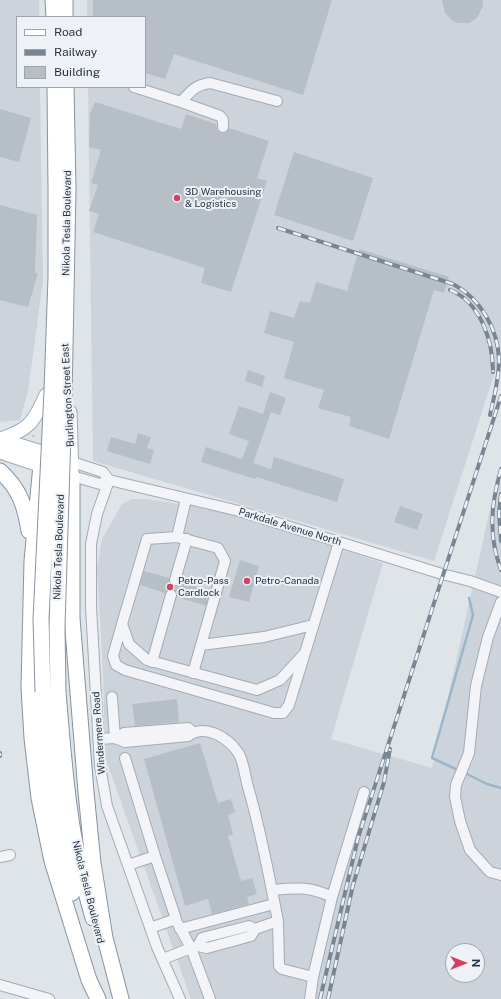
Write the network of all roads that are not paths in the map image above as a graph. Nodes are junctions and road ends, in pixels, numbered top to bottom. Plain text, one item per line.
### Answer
1 (53, 0) edge
2 (58, 0) edge
3 (64, 0) edge
4 (54, 16) edge
5 (59, 16) edge
6 (65, 16) edge
7 (55, 88) edge
8 (60, 88) edge
9 (66, 88) edge
10 (137, 88) edge
11 (277, 101) dead end
12 (181, 102) junction
13 (223, 126) dead end
14 (59, 315) junction
15 (51, 347) junction
16 (46, 395) junction
17 (0, 439) edge
18 (0, 452) edge
19 (41, 458) junction
20 (56, 463) junction
21 (72, 469) junction
22 (0, 471) edge
23 (109, 480) junction
24 (186, 499) junction
25 (182, 538) junction
26 (339, 542) junction
27 (71, 543) junction
28 (32, 561) junction
29 (175, 580) tunnel mouth
30 (501, 592) edge
31 (171, 595) tunnel mouth
32 (501, 602) edge
33 (122, 624) junction
34 (313, 626) junction
35 (201, 645) junction
36 (305, 653) junction
37 (152, 662) junction
38 (193, 673) junction
39 (112, 697) dead end
40 (116, 738) junction
41 (98, 739) junction
42 (125, 758) dead end
43 (364, 792) dead end
44 (155, 856) junction
45 (128, 865) junction
46 (501, 875) edge
47 (272, 890) junction
48 (332, 897) junction
49 (274, 904) junction
50 (176, 919) junction
51 (278, 921) junction
52 (150, 928) junction
53 (180, 929) junction
54 (195, 947) junction
55 (162, 959) junction
56 (313, 977) junction
57 (0, 985) edge
58 (49, 999) edge
59 (98, 999) edge
60 (102, 999) edge
61 (120, 999) edge
62 (180, 999) edge
63 (210, 999) edge
64 (310, 999) edge

1 - 4 highway
2 - 5 main road
3 - 6 highway
7 - 60 highway, Nikola Tesla Boulevard, bridge
8 - 14 main road, Burlington Street East
9 - 61 highway, Nikola Tesla Boulevard, bridge
10 - 12 street
11 - 12 street
12 - 13 street
14 - 15 main road, Burlington Street East
14 - 21 main road, Burlington Street East
15 - 16 main road, Burlington Street East
15 - 20 main road
16 - 17 main road
16 - 19 main road, Burlington Street East
17 - 19 main road
18 - 19 main road
19 - 20 highway
19 - 28 highway
20 - 21 main road, Parkdale Avenue North
20 - 27 highway
21 - 23 street, Parkdale Avenue North
21 - 27 highway
22 - 28 highway
23 - 24 street, Parkdale Avenue North
23 - 41 street, Windermere Road
24 - 25 street
24 - 26 street, Parkdale Avenue North
25 - 29 street
25 - 33 street
25 - 35 street
26 - 30 street, Parkdale Avenue North
26 - 34 street
27 - 61 highway
28 - 59 highway
31 - 37 street
32 - 46 street
33 - 36 street
33 - 37 street
34 - 35 street
34 - 36 street
35 - 38 street
36 - 38 street
37 - 38 street
39 - 40 street
40 - 41 street
40 - 47 street
41 - 45 street, Windermere Road
42 - 44 street
43 - 48 street
44 - 45 street
44 - 50 street
45 - 52 street, Windermere Road
47 - 48 street
47 - 49 street
48 - 56 street
49 - 51 street
49 - 53 street
50 - 52 street
50 - 53 street
51 - 54 street
51 - 56 street
52 - 55 street, Windermere Road
53 - 54 street
54 - 55 street
54 - 63 street
55 - 62 street, Windermere Road
56 - 64 street
57 - 58 street

